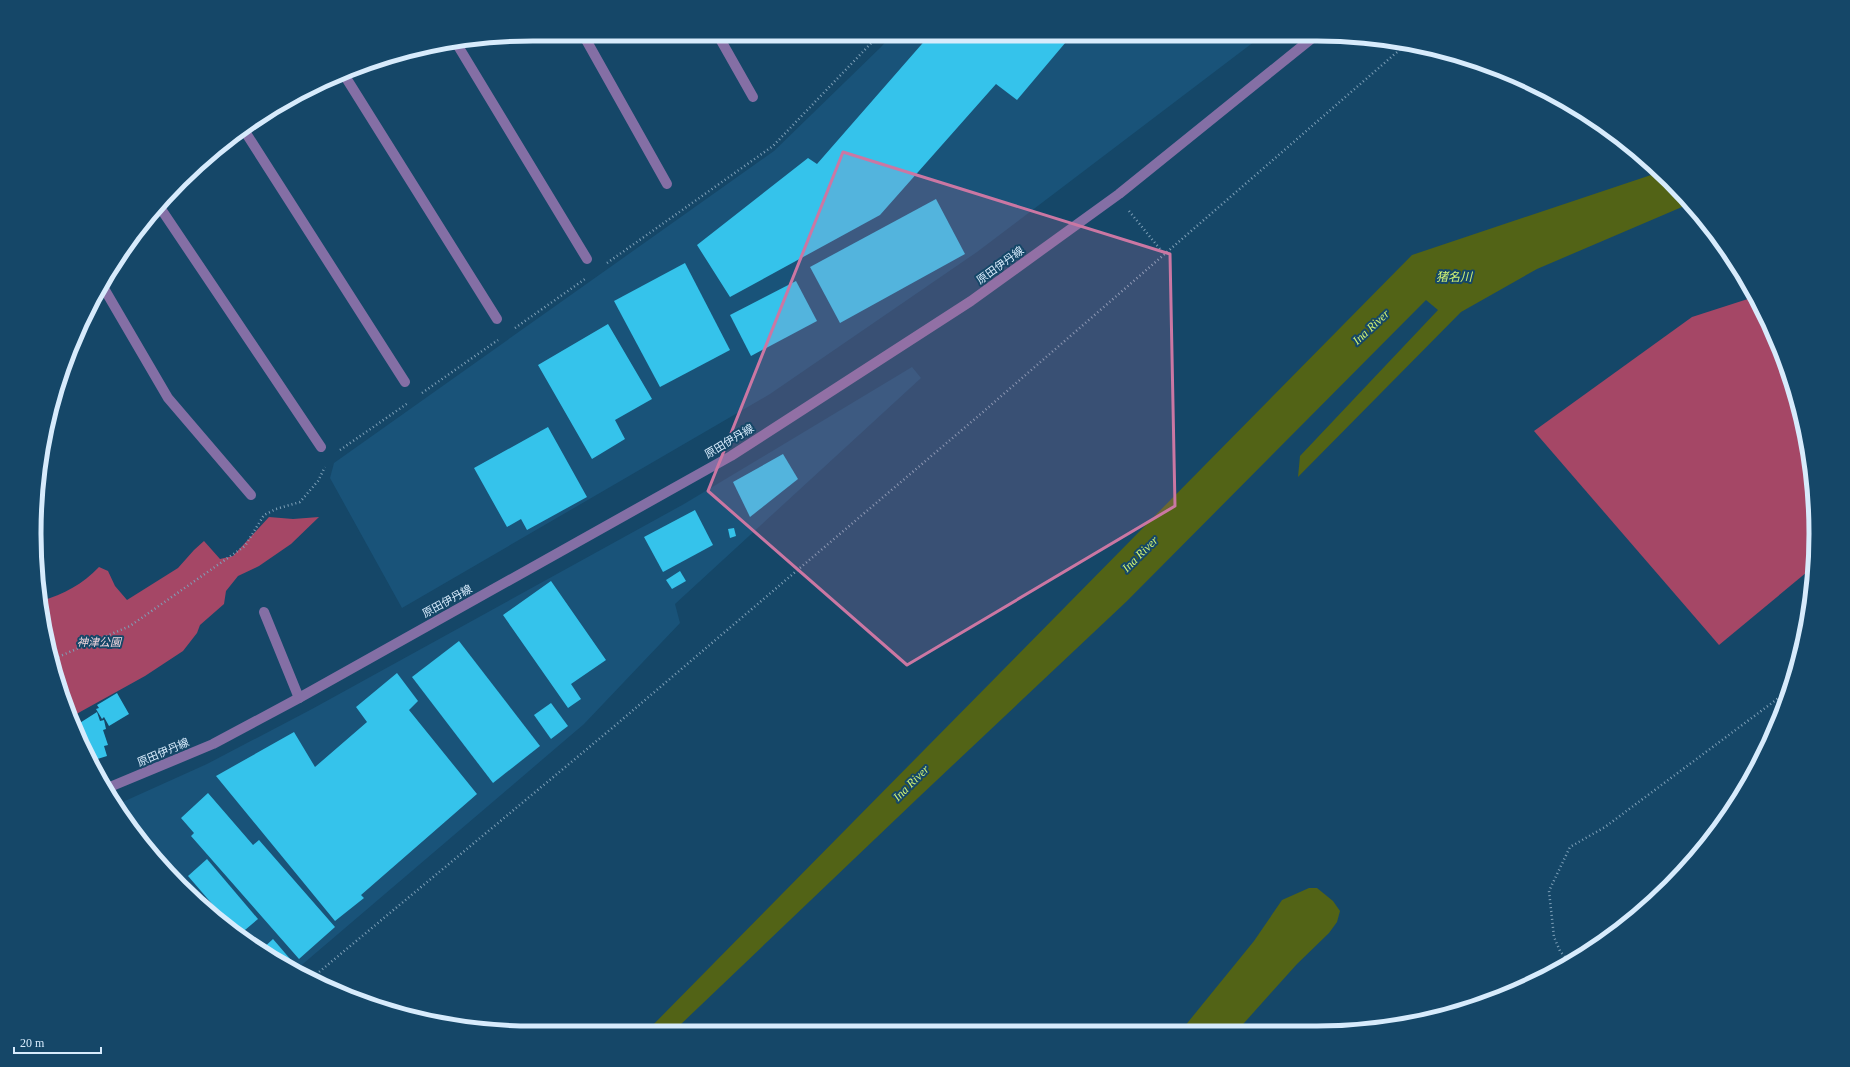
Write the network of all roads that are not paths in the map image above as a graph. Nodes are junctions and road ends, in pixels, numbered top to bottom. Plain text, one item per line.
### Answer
1 (587, 41) edge
2 (721, 41) edge
3 (1309, 41) edge
4 (458, 47) edge
5 (346, 78) edge
6 (753, 97) dead end
7 (246, 134) edge
8 (667, 184) dead end
9 (162, 210) edge
10 (587, 259) dead end
11 (105, 290) edge
12 (497, 319) dead end
13 (405, 382) dead end
14 (321, 447) dead end
15 (251, 495) dead end
16 (264, 612) dead end
17 (299, 698) junction
18 (111, 786) edge

1 - 8 street
2 - 6 street
3 - 17 street, 原田伊丹線
4 - 10 street
5 - 12 street
7 - 13 street
9 - 14 street
11 - 15 street
16 - 17 street
17 - 18 street, 原田伊丹線

